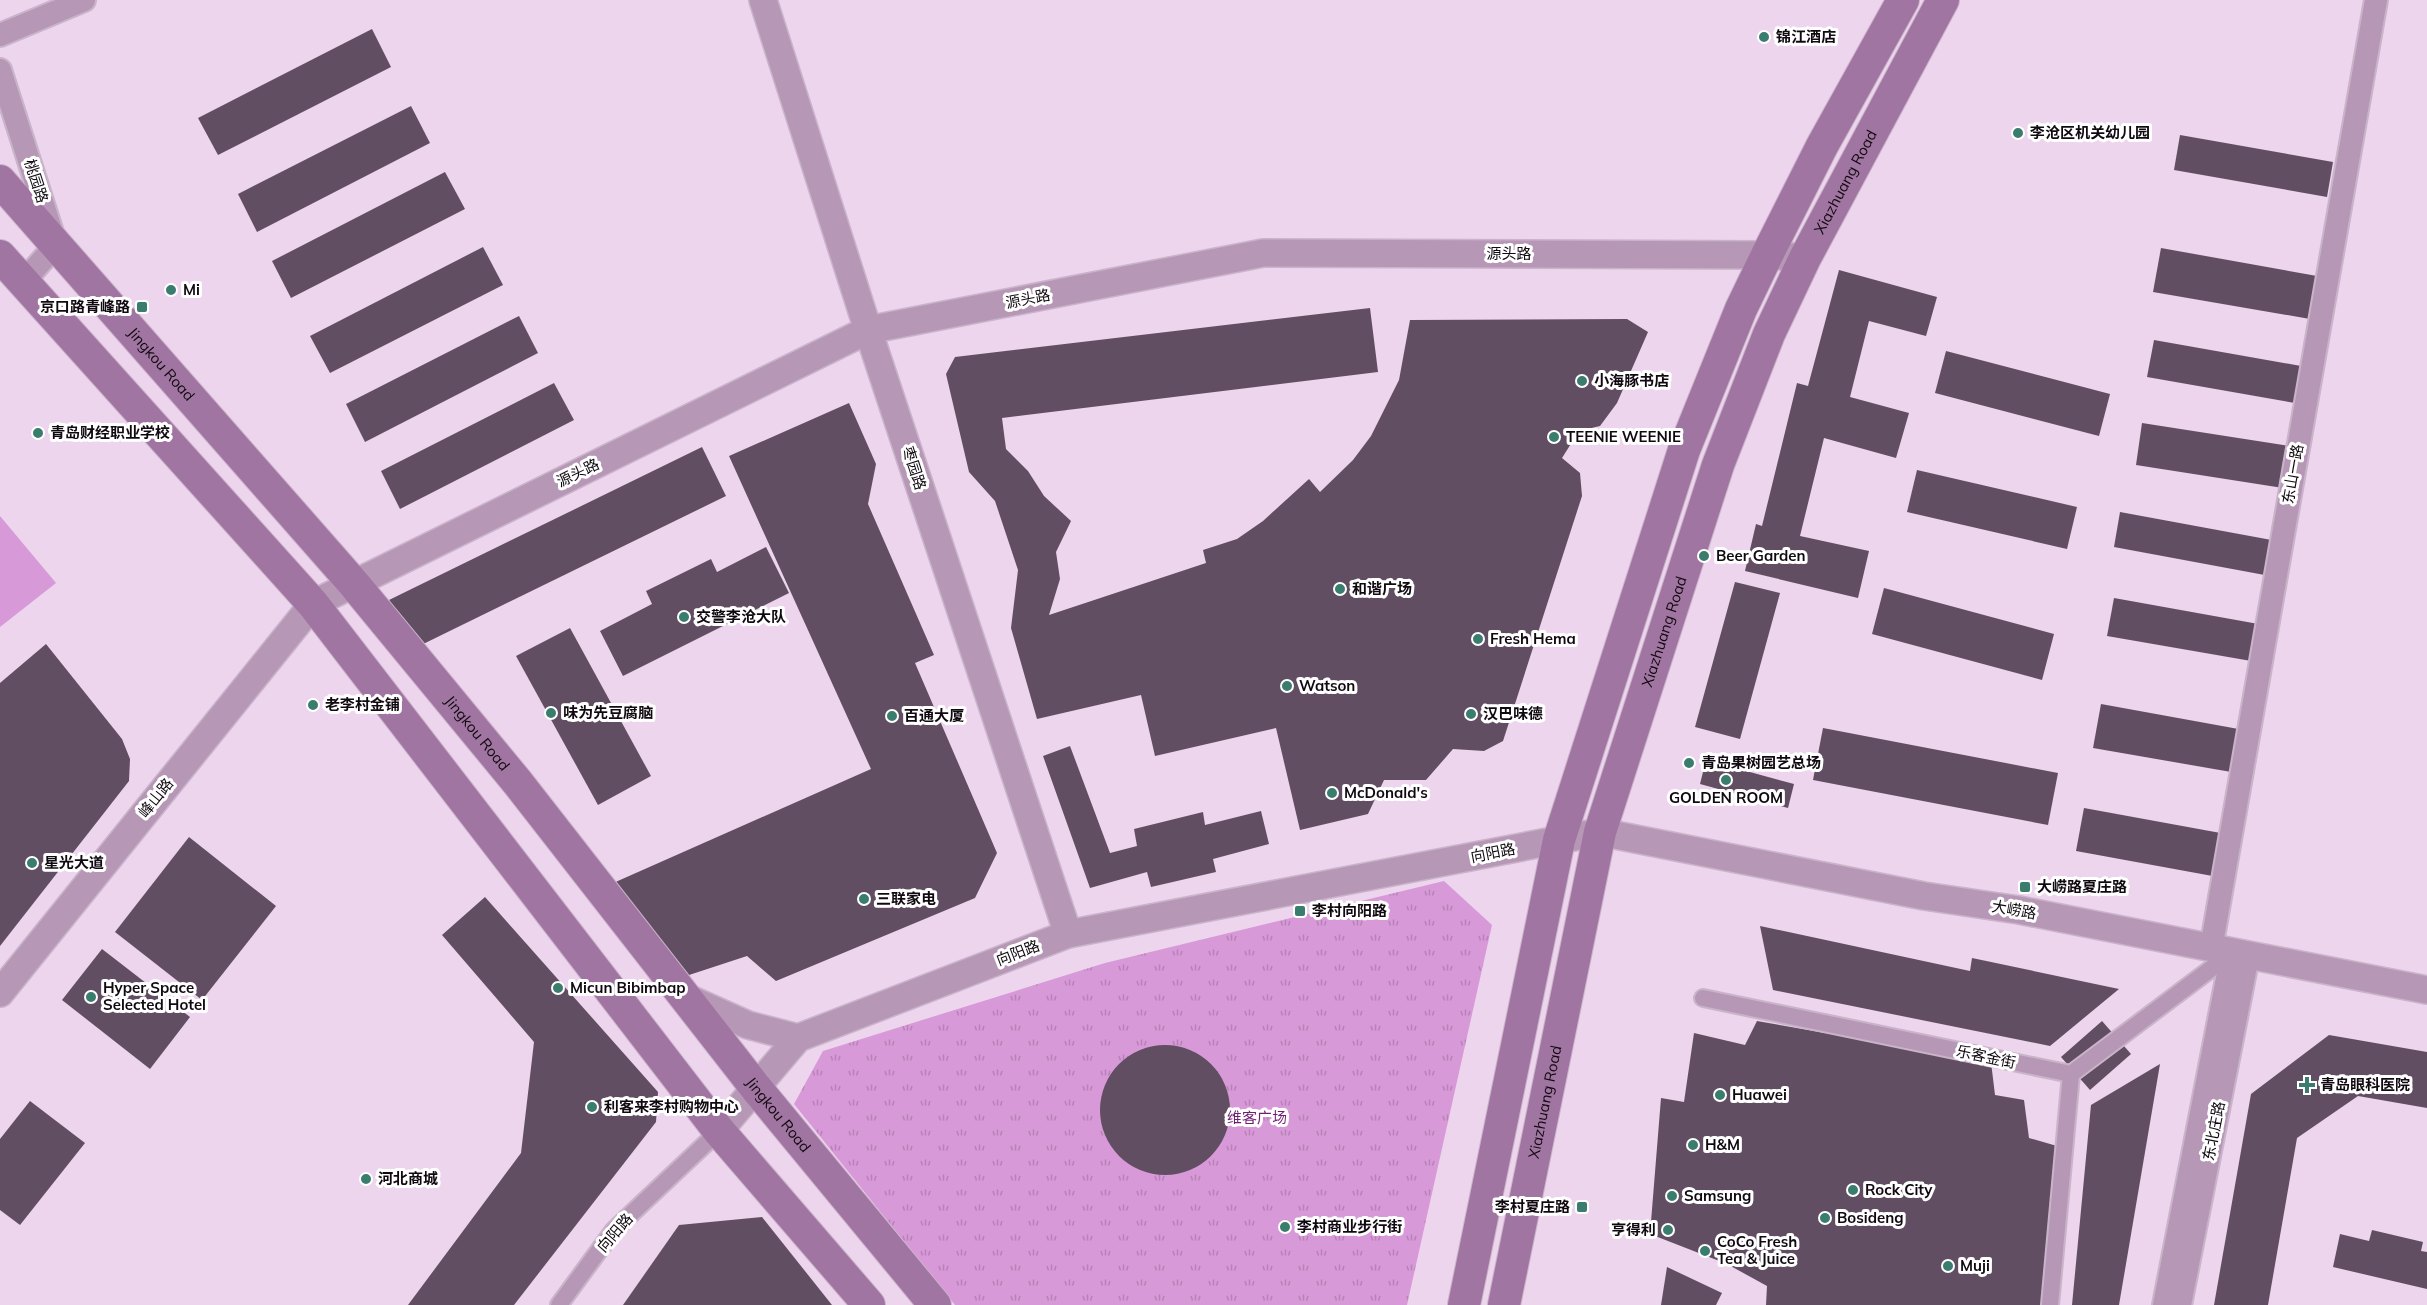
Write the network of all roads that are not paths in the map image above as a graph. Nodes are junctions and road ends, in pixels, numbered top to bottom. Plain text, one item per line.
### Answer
1 (84, 0) edge
2 (763, 0) edge
3 (1903, 0) edge
4 (1943, 0) edge
5 (2376, 0) edge
6 (0, 34) edge
7 (0, 70) edge
8 (0, 181) edge
9 (56, 245) junction
10 (1767, 255) junction
11 (0, 256) edge
12 (1805, 258) junction
13 (22, 282) junction
14 (868, 330) junction
15 (354, 584) junction
16 (313, 604) junction
17 (1600, 832) junction
18 (1559, 840) junction
19 (1068, 934) junction
20 (2231, 953) junction
21 (2427, 990) edge
22 (0, 993) edge
23 (683, 996) junction
24 (1703, 998) dead end
25 (798, 1038) junction
26 (2071, 1074) junction
27 (756, 1088) junction
28 (719, 1131) junction
29 (559, 1305) edge
30 (869, 1305) edge
31 (935, 1305) edge
32 (1464, 1305) edge
33 (1504, 1305) edge
34 (2050, 1305) edge
35 (2164, 1305) edge
36 (2180, 1305) edge

1 - 6 street
2 - 14 street, 枣园路
3 - 10 main road
4 - 12 main road, Xiazhuang Road
5 - 20 street, 东山一路
7 - 9 street, 桃园路
8 - 9 main road, Jingkou Road
9 - 13 street
9 - 15 main road, Jingkou Road
10 - 12 street, 源头路
10 - 14 street, 源头路
10 - 18 main road
11 - 13 main road
12 - 17 main road, Xiazhuang Road
13 - 16 main road
14 - 15 street, 源头路
14 - 19 street, 枣园路
15 - 16 street, 源头路
15 - 23 main road, Jingkou Road
16 - 22 street, 峰山路
16 - 28 main road
17 - 18 street, 向阳路
17 - 20 street, 大崂路
17 - 33 main road, Xiazhuang Road
18 - 19 street, 向阳路
18 - 32 main road
19 - 25 street, 向阳路
20 - 21 street, 大崂路
20 - 26 street
20 - 35 street
20 - 36 street, 东北庄路
23 - 25 street
23 - 27 main road, Jingkou Road
24 - 26 street, 乐客金街
25 - 27 street, 向阳路
26 - 34 street
27 - 28 street, 向阳路
27 - 31 main road, Jingkou Road
28 - 29 street, 向阳路
28 - 30 main road

